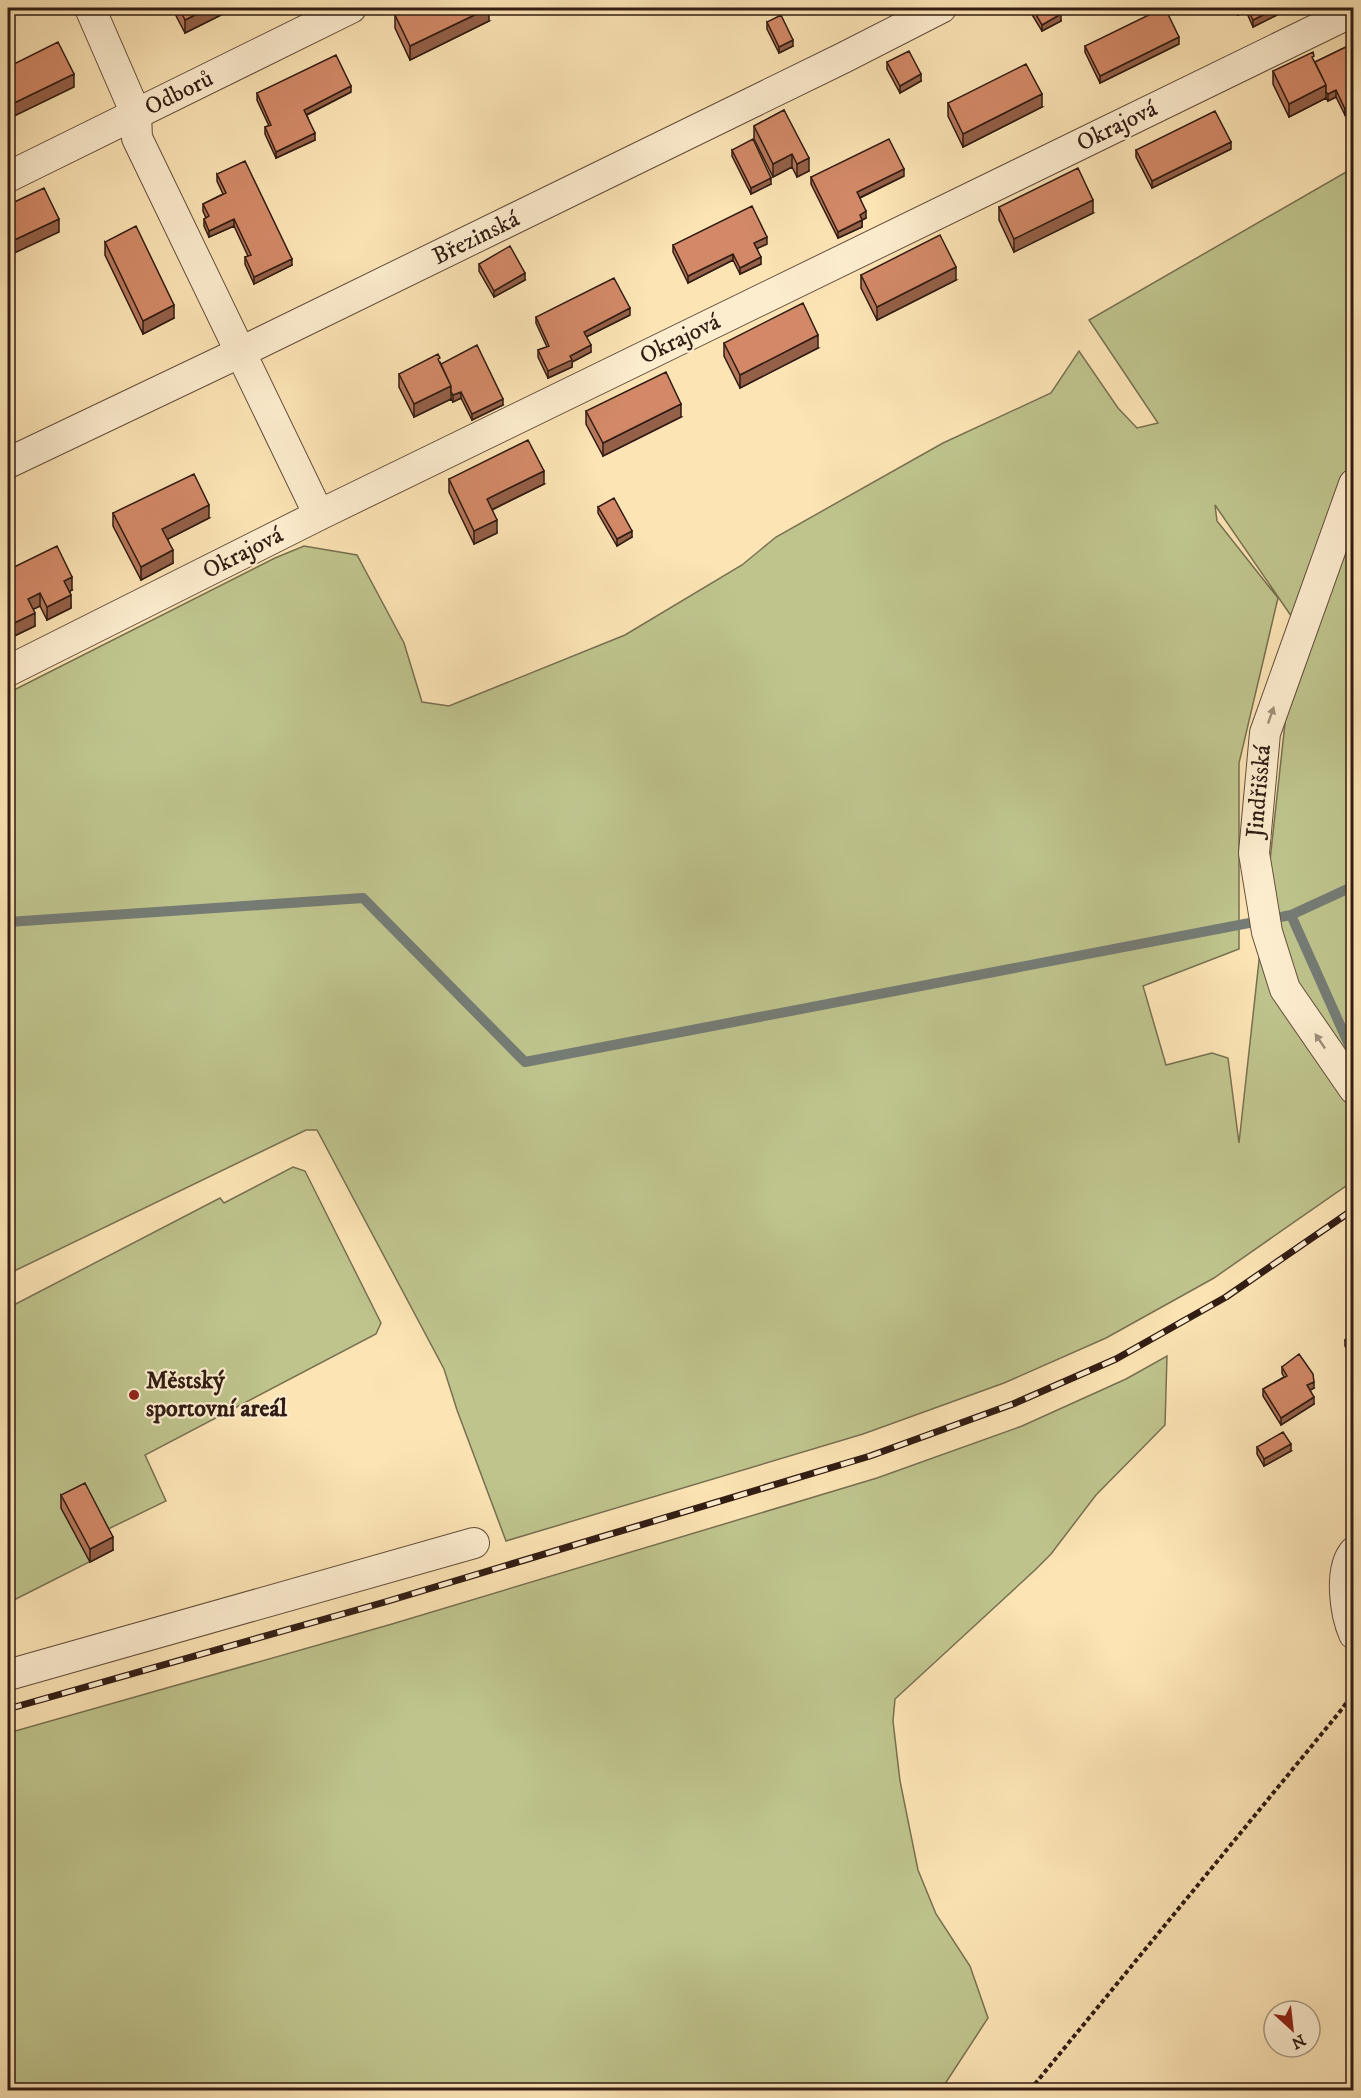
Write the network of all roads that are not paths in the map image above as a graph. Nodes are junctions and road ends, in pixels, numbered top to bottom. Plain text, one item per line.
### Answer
1 (90, 8) edge
2 (351, 8) edge
3 (941, 8) edge
4 (1353, 10) edge
5 (136, 114) junction
6 (8, 177) edge
7 (241, 352) junction
8 (8, 463) edge
9 (1353, 484) edge
10 (319, 515) junction
11 (8, 671) edge
12 (1353, 1089) edge
13 (474, 1543) dead end
14 (1353, 1552) edge
15 (1352, 1630) edge
16 (8, 1675) edge

1 - 5 street
2 - 5 street, Odborů
3 - 7 street, Březinská
4 - 10 street, Okrajová
5 - 6 street, Odborů
5 - 7 street
7 - 8 street, Březinská
7 - 10 street
12 -> 9 street, Jindřišská
10 - 11 street, Okrajová
13 - 16 street
14 - 15 street

